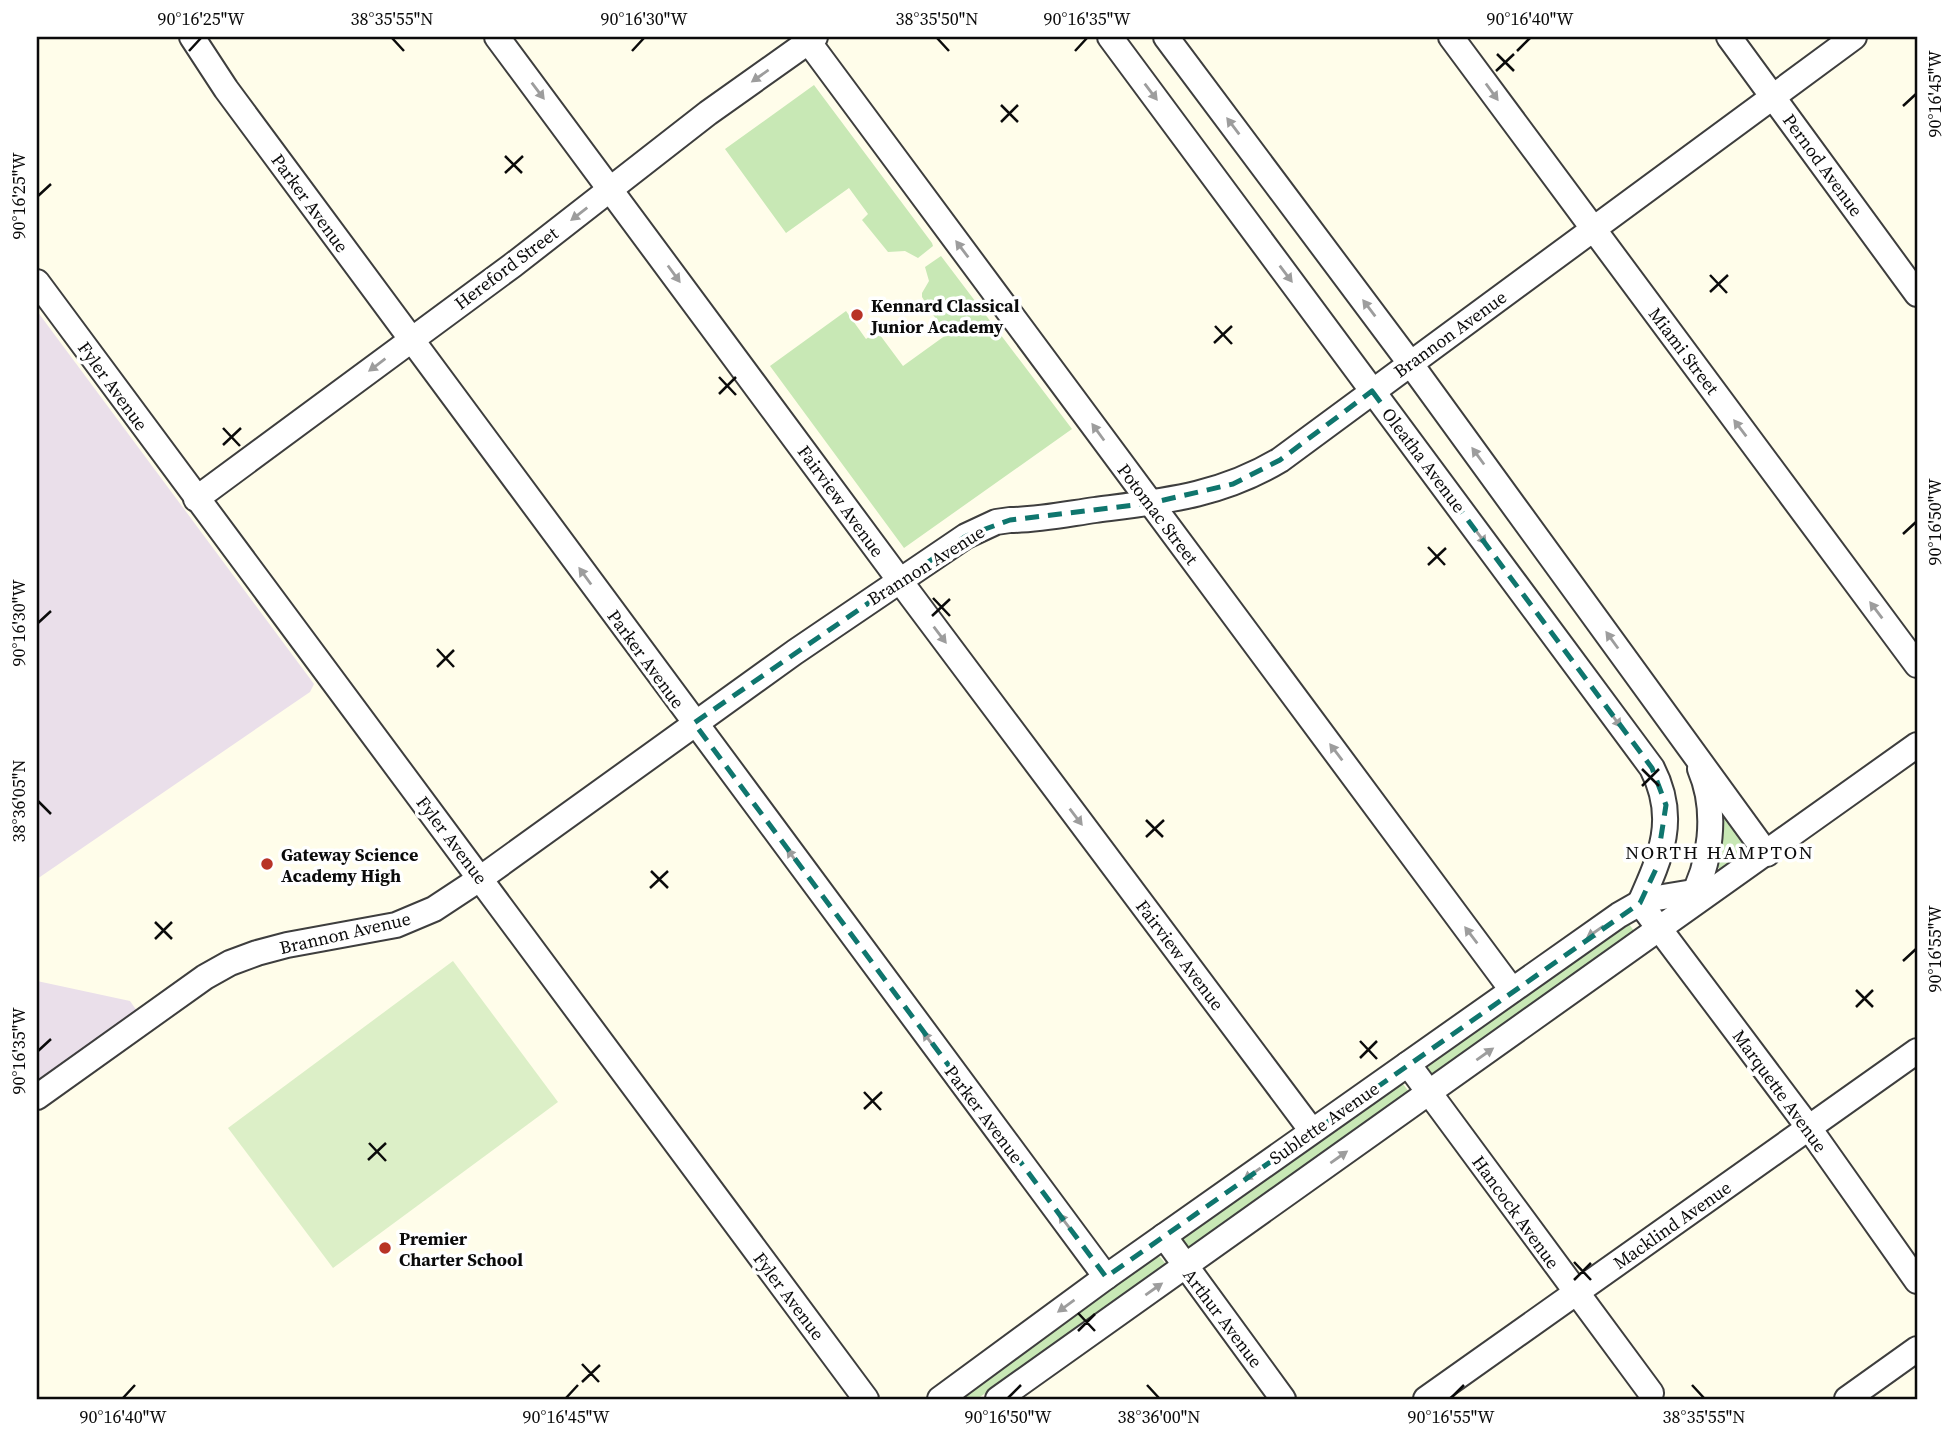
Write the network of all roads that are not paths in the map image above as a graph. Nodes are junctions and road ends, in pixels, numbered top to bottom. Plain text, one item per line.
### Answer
1 (192, 37) edge
2 (497, 37) edge
3 (1110, 37) edge
4 (1166, 37) edge
5 (1451, 37) edge
6 (1729, 37) edge
7 (1854, 37) edge
8 (810, 38) edge
9 (1773, 97) junction
10 (611, 188) junction
11 (1593, 229) junction
12 (37, 282) edge
13 (1917, 294) edge
14 (411, 340) junction
15 (1410, 363) junction
16 (1373, 391) junction
17 (196, 499) junction
18 (1151, 503) junction
19 (898, 579) junction
20 (1917, 665) edge
21 (694, 723) junction
22 (1688, 745) junction
23 (1917, 745) edge
24 (1767, 853) junction
25 (481, 878) junction
26 (1726, 883) junction
27 (1695, 893) junction
28 (1640, 903) junction
29 (1669, 924) junction
30 (1512, 990) junction
31 (1917, 1051) edge
32 (1408, 1064) junction
33 (1429, 1094) junction
34 (37, 1097) edge
35 (1809, 1128) junction
36 (1312, 1131) junction
37 (1164, 1236) junction
38 (1185, 1267) junction
39 (1106, 1277) junction
40 (1917, 1281) edge
41 (1577, 1293) junction
42 (1917, 1349) edge
43 (1651, 1393) dead end
44 (866, 1399) edge
45 (940, 1399) edge
46 (998, 1399) edge
47 (1283, 1399) edge
48 (1426, 1399) edge
49 (1847, 1399) edge

1 - 14 street, Parker Avenue
2 -> 10 street, Fairview Avenue
3 -> 16 street, Oleatha Avenue
15 -> 4 street
5 -> 11 street, Miami Street
6 - 9 street, Pernod Avenue
7 - 9 street, Brannon Avenue
8 -> 10 street, Hereford Street
18 -> 8 street, Potomac Street
9 - 11 street, Brannon Avenue
9 - 13 street, Pernod Avenue
10 -> 14 street, Hereford Street
10 -> 19 street, Fairview Avenue
11 - 15 street, Brannon Avenue
20 -> 11 street, Miami Street
12 - 17 street, Fyler Avenue
14 -> 17 street, Hereford Street
21 -> 14 street, Parker Avenue
15 - 16 street, Brannon Avenue
22 -> 15 street
16 - 18 street, Brannon Avenue
16 -> 28 street, Oleatha Avenue
17 - 25 street, Fyler Avenue
18 - 19 street, Brannon Avenue
30 -> 18 street, Potomac Street
19 - 21 street, Brannon Avenue
19 -> 36 street, Fairview Avenue
21 - 25 street, Brannon Avenue
39 -> 21 street, Parker Avenue
22 - 24 street
22 - 27 street
23 - 24 street, Sublette Avenue
24 - 26 street, Sublette Avenue
25 - 34 street, Brannon Avenue
25 - 44 street, Fyler Avenue
26 - 27 street, Sublette Avenue
26 - 29 street, Sublette Avenue
27 - 28 street, Sublette Avenue
27 - 29 street
28 - 29 street, Marquette Avenue
28 -> 30 street, Sublette Avenue
33 -> 29 street, Sublette Avenue
29 - 35 street, Marquette Avenue
30 - 32 street, Sublette Avenue
31 - 35 street, Macklind Avenue
32 - 33 street, Hancock Avenue
32 - 36 street, Sublette Avenue
38 -> 33 street, Sublette Avenue
33 - 41 street, Hancock Avenue
35 - 40 street, Marquette Avenue
35 - 41 street, Macklind Avenue
36 -> 37 street, Sublette Avenue
37 - 38 street, Arthur Avenue
37 - 39 street, Sublette Avenue
46 -> 38 street, Sublette Avenue
38 - 47 street, Arthur Avenue
39 -> 45 street, Sublette Avenue
41 - 43 street, Hancock Avenue
41 - 48 street, Macklind Avenue
42 - 49 street

